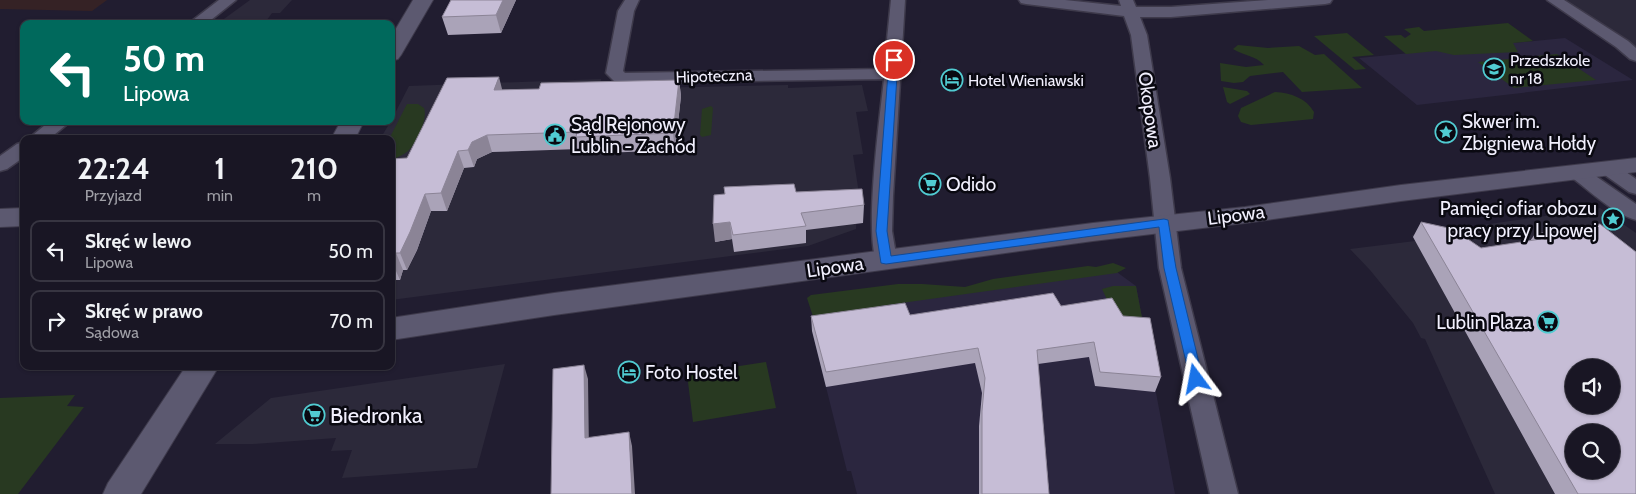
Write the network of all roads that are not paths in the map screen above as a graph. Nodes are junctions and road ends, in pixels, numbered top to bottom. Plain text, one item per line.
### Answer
1 (229, 0) edge
2 (423, 0) edge
3 (632, 0) edge
4 (898, 0) edge
5 (1026, 0) edge
6 (1325, 0) edge
7 (1554, 0) edge
8 (1128, 6) edge
9 (202, 20) edge
10 (395, 48) edge
11 (1636, 56) edge
12 (892, 74) junction
13 (56, 125) edge
14 (43, 135) edge
15 (20, 151) edge
16 (0, 164) edge
17 (1636, 165) edge
18 (1609, 169) junction
19 (1577, 172) junction
20 (1636, 188) edge
21 (1636, 212) edge
22 (20, 217) edge
23 (0, 218) edge
24 (1164, 223) junction
25 (886, 260) junction
26 (395, 327) edge
27 (200, 370) edge
28 (121, 494) edge
29 (1224, 494) edge

1 - 9 street
2 - 10 street
3 - 12 street, Hipoteczna
4 - 12 street
5 - 8 street
6 - 8 street
7 - 11 street
8 - 24 street, Okopowa
12 - 25 street
13 - 14 street
15 - 16 street
17 - 18 street, Lipowa
18 - 19 street, Lipowa
18 - 20 street
19 - 21 street
19 - 24 street, Lipowa
22 - 23 street
24 - 25 street, Lipowa
24 - 29 street, Okopowa
25 - 26 street, Lipowa
27 - 28 street

